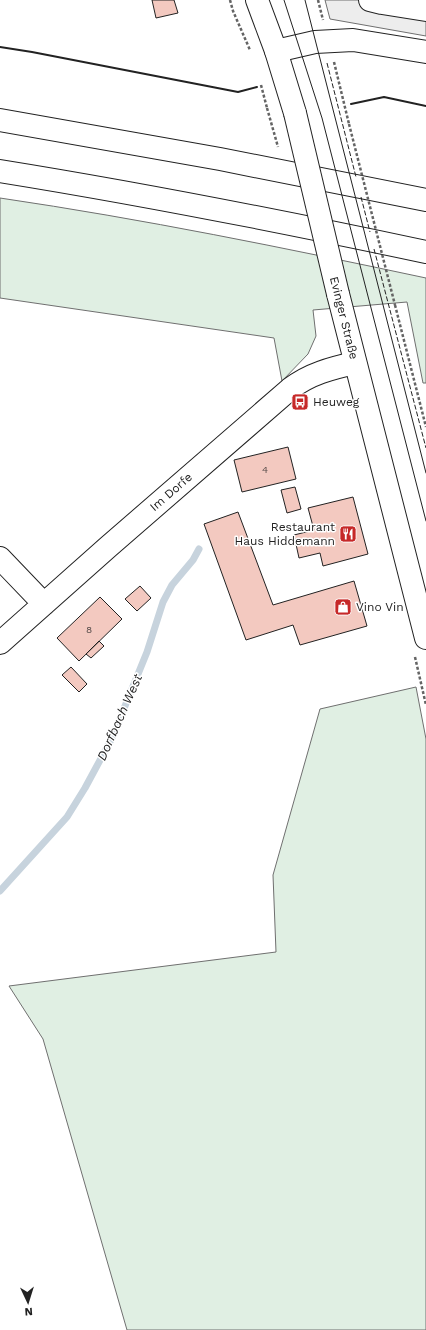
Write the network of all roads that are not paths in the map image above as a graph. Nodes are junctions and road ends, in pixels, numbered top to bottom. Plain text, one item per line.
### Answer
1 (257, 0) edge
2 (370, 0) edge
3 (426, 10) edge
4 (276, 51) junction
5 (426, 52) edge
6 (0, 120) edge
7 (0, 171) edge
8 (426, 200) edge
9 (426, 252) edge
10 (355, 364) junction
11 (0, 558) edge
12 (44, 604) junction
13 (426, 638) edge
14 (0, 644) edge

1 - 4 main road, Evinger Straße
2 - 3 main road
4 - 5 main road
4 - 10 main road, Evinger Straße, bridge
6 - 8 main road
7 - 9 main road
10 - 12 main road, Im Dorfe
10 - 13 main road, Evinger Straße
11 - 12 main road
12 - 14 main road, Im Dorfe

